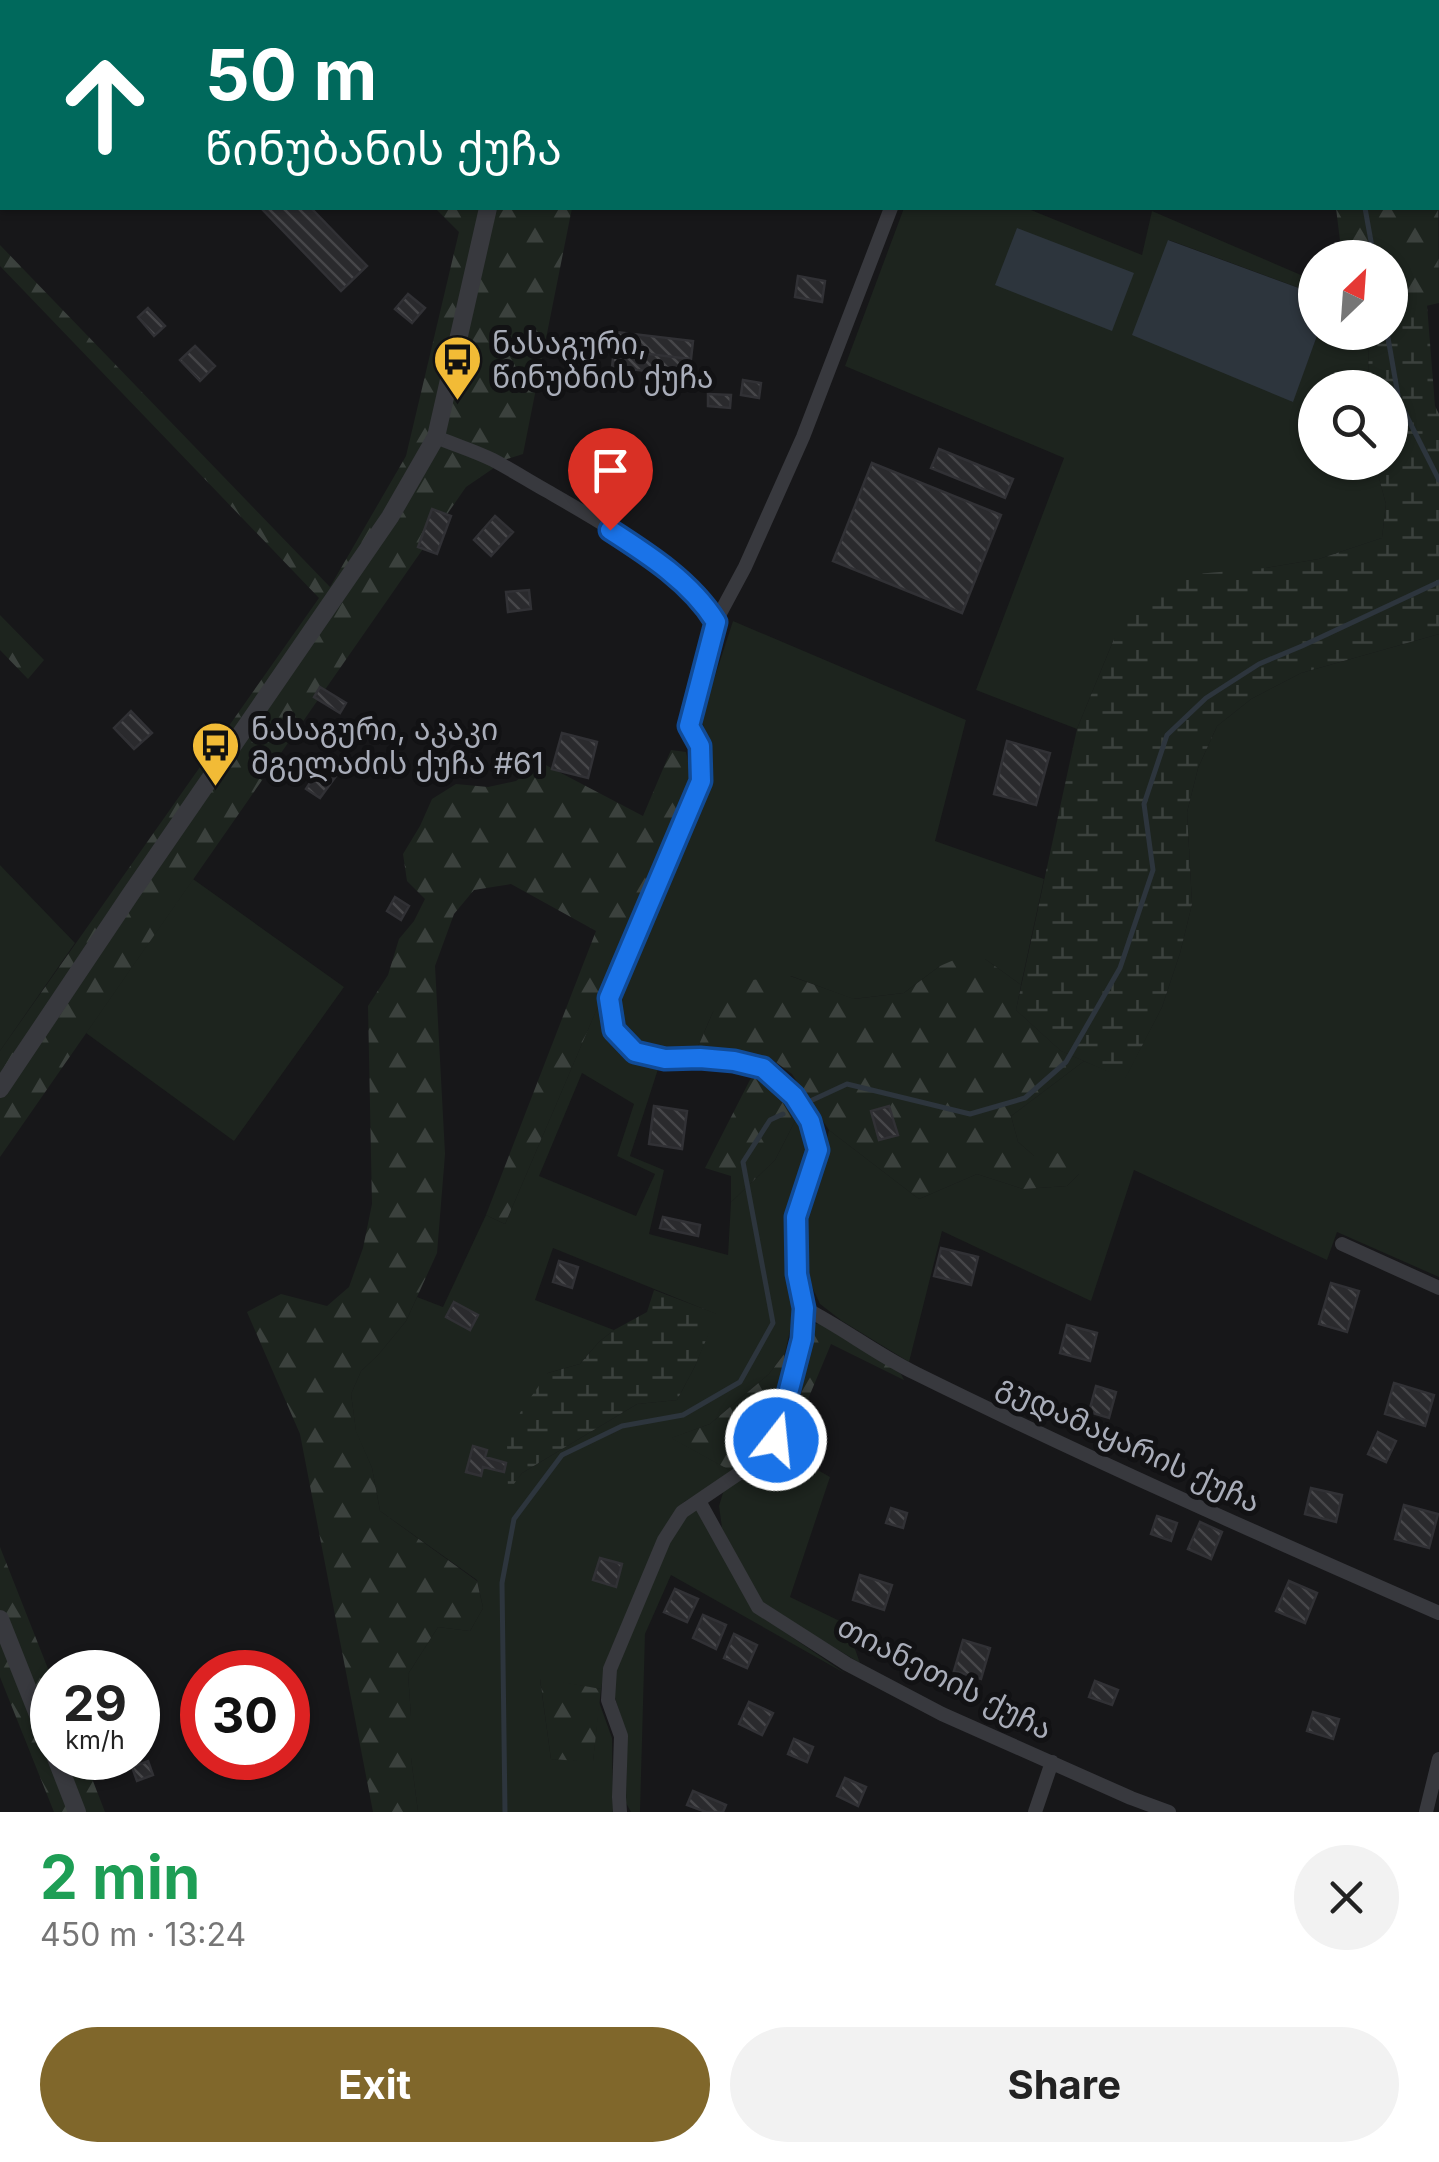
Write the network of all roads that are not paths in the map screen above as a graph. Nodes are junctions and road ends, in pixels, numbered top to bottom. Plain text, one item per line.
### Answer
1 (488, 210) edge
2 (890, 210) edge
3 (436, 437) junction
4 (716, 622) junction
5 (0, 1089) edge
6 (1342, 1244) dead end
7 (1439, 1288) edge
8 (804, 1308) junction
9 (699, 1500) junction
10 (1439, 1613) edge
11 (0, 1619) edge
12 (30, 1695) edge
13 (1439, 1759) edge
14 (1052, 1762) junction
15 (65, 1780) edge
16 (78, 1812) edge
17 (620, 1812) edge
18 (1035, 1812) edge
19 (1169, 1812) edge
20 (1426, 1812) edge

1 - 3 street
2 - 4 street
3 - 4 street
3 - 5 street
4 - 8 street
6 - 7 street
8 - 9 street
8 - 10 street, გუდამაყარის ქუჩა
9 - 14 street, თიანეთის ქუჩა
9 - 17 street
11 - 12 street
13 - 20 street
14 - 18 street
14 - 19 street, თიანეთის ქუჩა
15 - 16 street

